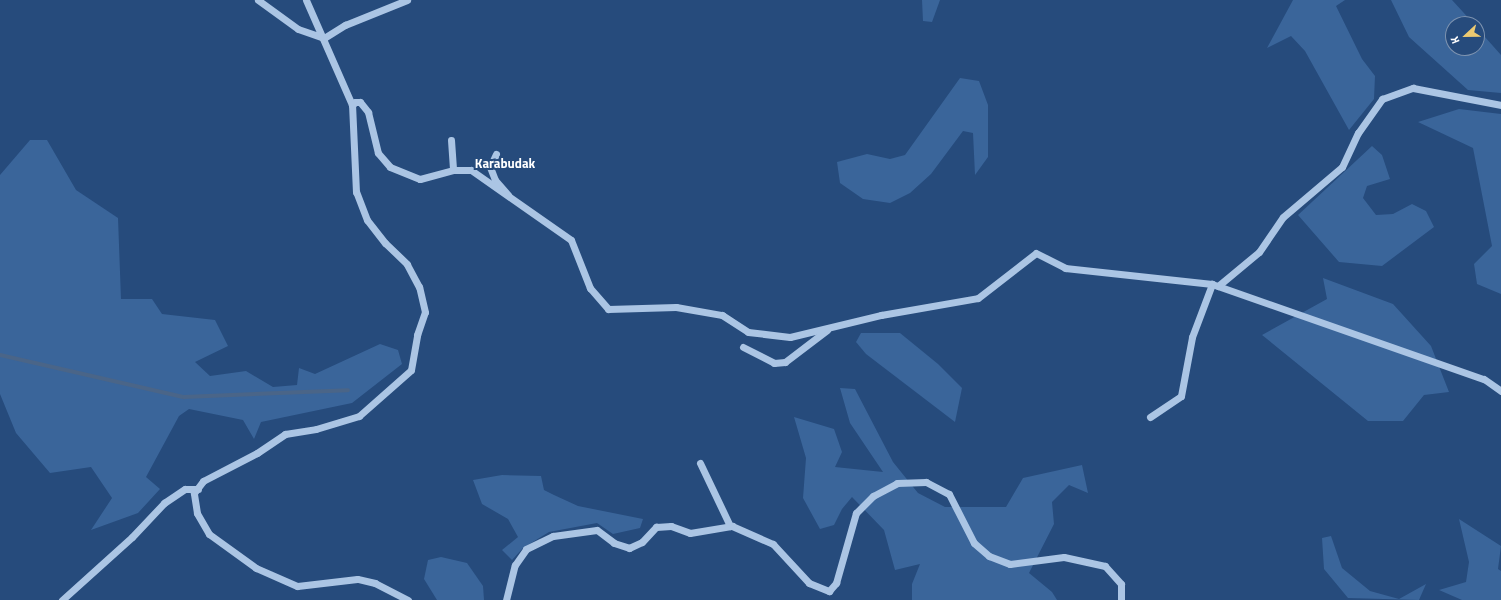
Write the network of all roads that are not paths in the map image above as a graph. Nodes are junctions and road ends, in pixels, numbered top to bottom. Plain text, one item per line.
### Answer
1 (258, 0) edge
2 (306, 0) edge
3 (407, 0) edge
4 (324, 38) junction
5 (352, 105) junction
6 (1501, 105) edge
7 (451, 140) dead end
8 (496, 154) dead end
9 (453, 170) junction
10 (516, 204) junction
11 (1215, 285) junction
12 (830, 328) junction
13 (743, 346) dead end
14 (1501, 391) edge
15 (1150, 417) dead end
16 (700, 463) dead end
17 (198, 489) junction
18 (730, 526) junction
19 (62, 600) edge
20 (408, 600) edge
21 (506, 600) edge
22 (1121, 600) edge

1 - 4 street
2 - 4 street
3 - 4 street
4 - 5 street
5 - 9 street
5 - 17 street
6 - 11 street
7 - 9 street
8 - 10 street
9 - 10 street
10 - 12 street
11 - 12 street
11 - 14 street
11 - 15 street
12 - 13 street
16 - 18 street
17 - 19 street
17 - 20 street
18 - 21 street
18 - 22 street

